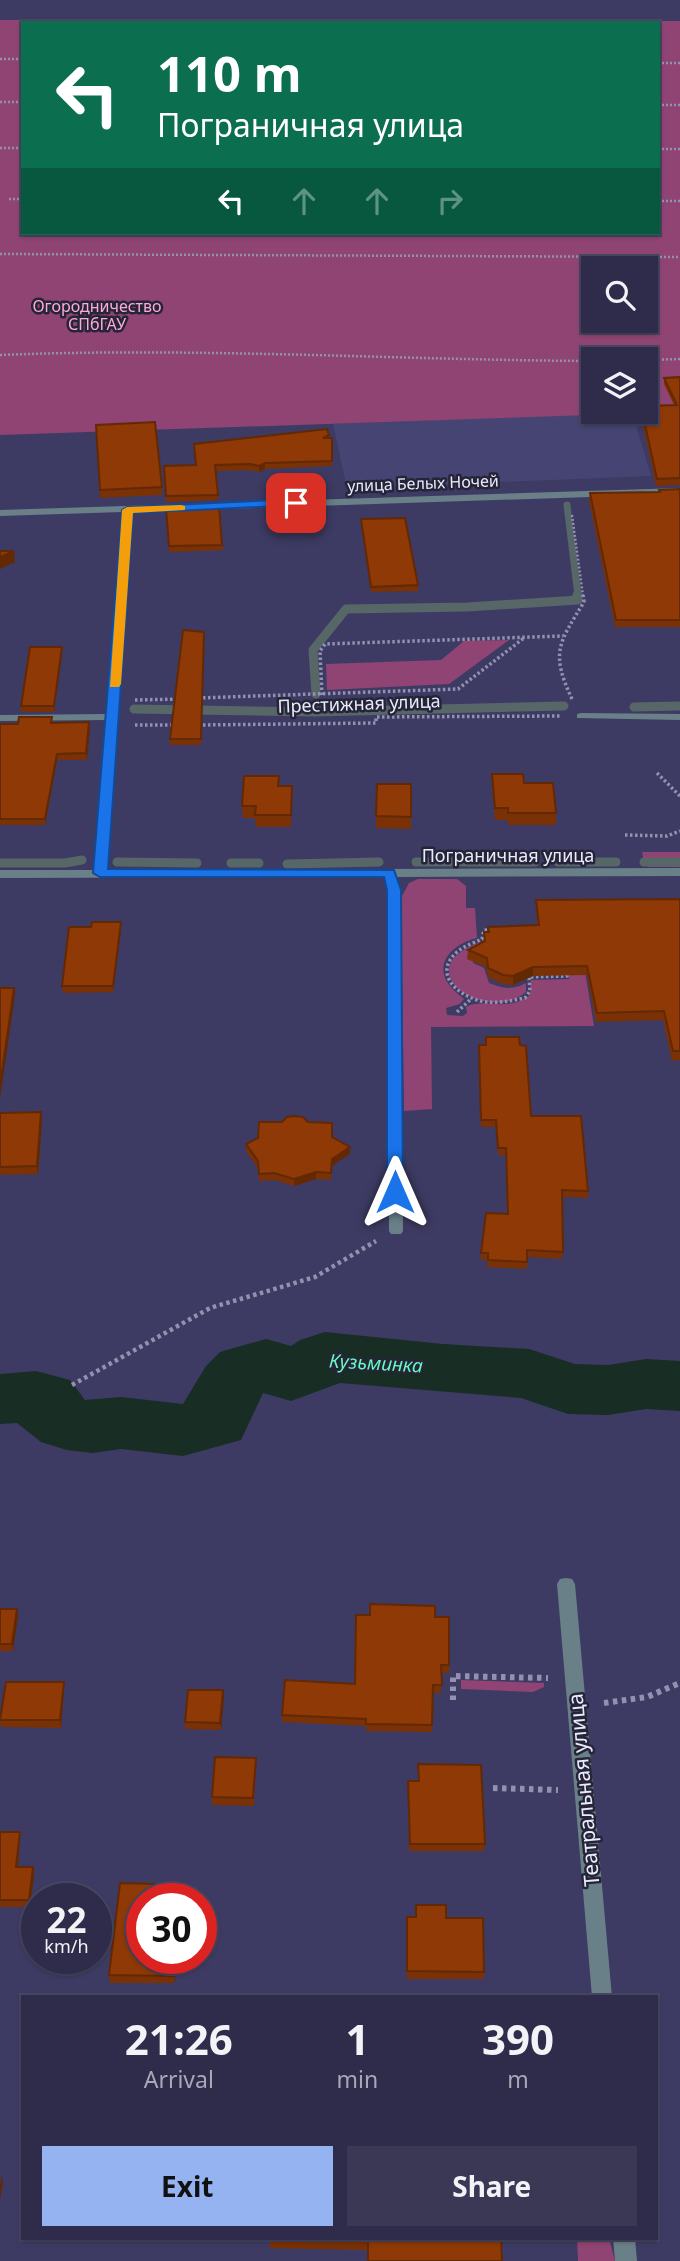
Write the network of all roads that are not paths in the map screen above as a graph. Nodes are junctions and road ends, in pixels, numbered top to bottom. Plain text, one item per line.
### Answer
1 (680, 491) edge
2 (127, 510) junction
3 (0, 513) edge
4 (581, 712) road end
5 (112, 717) junction
6 (680, 717) edge
7 (0, 718) edge
8 (680, 872) edge
9 (100, 873) junction
10 (390, 873) junction
11 (0, 874) edge
12 (396, 1231) road end
13 (566, 1584) dead end
14 (602, 1995) edge
15 (624, 2240) edge
16 (626, 2261) edge

1 - 2 street, улица Белых Ночей
2 - 3 street, улица Белых Ночей
2 - 5 street
4 - 6 street
5 - 7 street
5 - 9 street
8 - 10 street, Пограничная улица
9 - 10 street, Пограничная улица
9 - 11 street, Пограничная улица
10 - 12 street
13 - 14 street, Театральная улица
15 - 16 street

